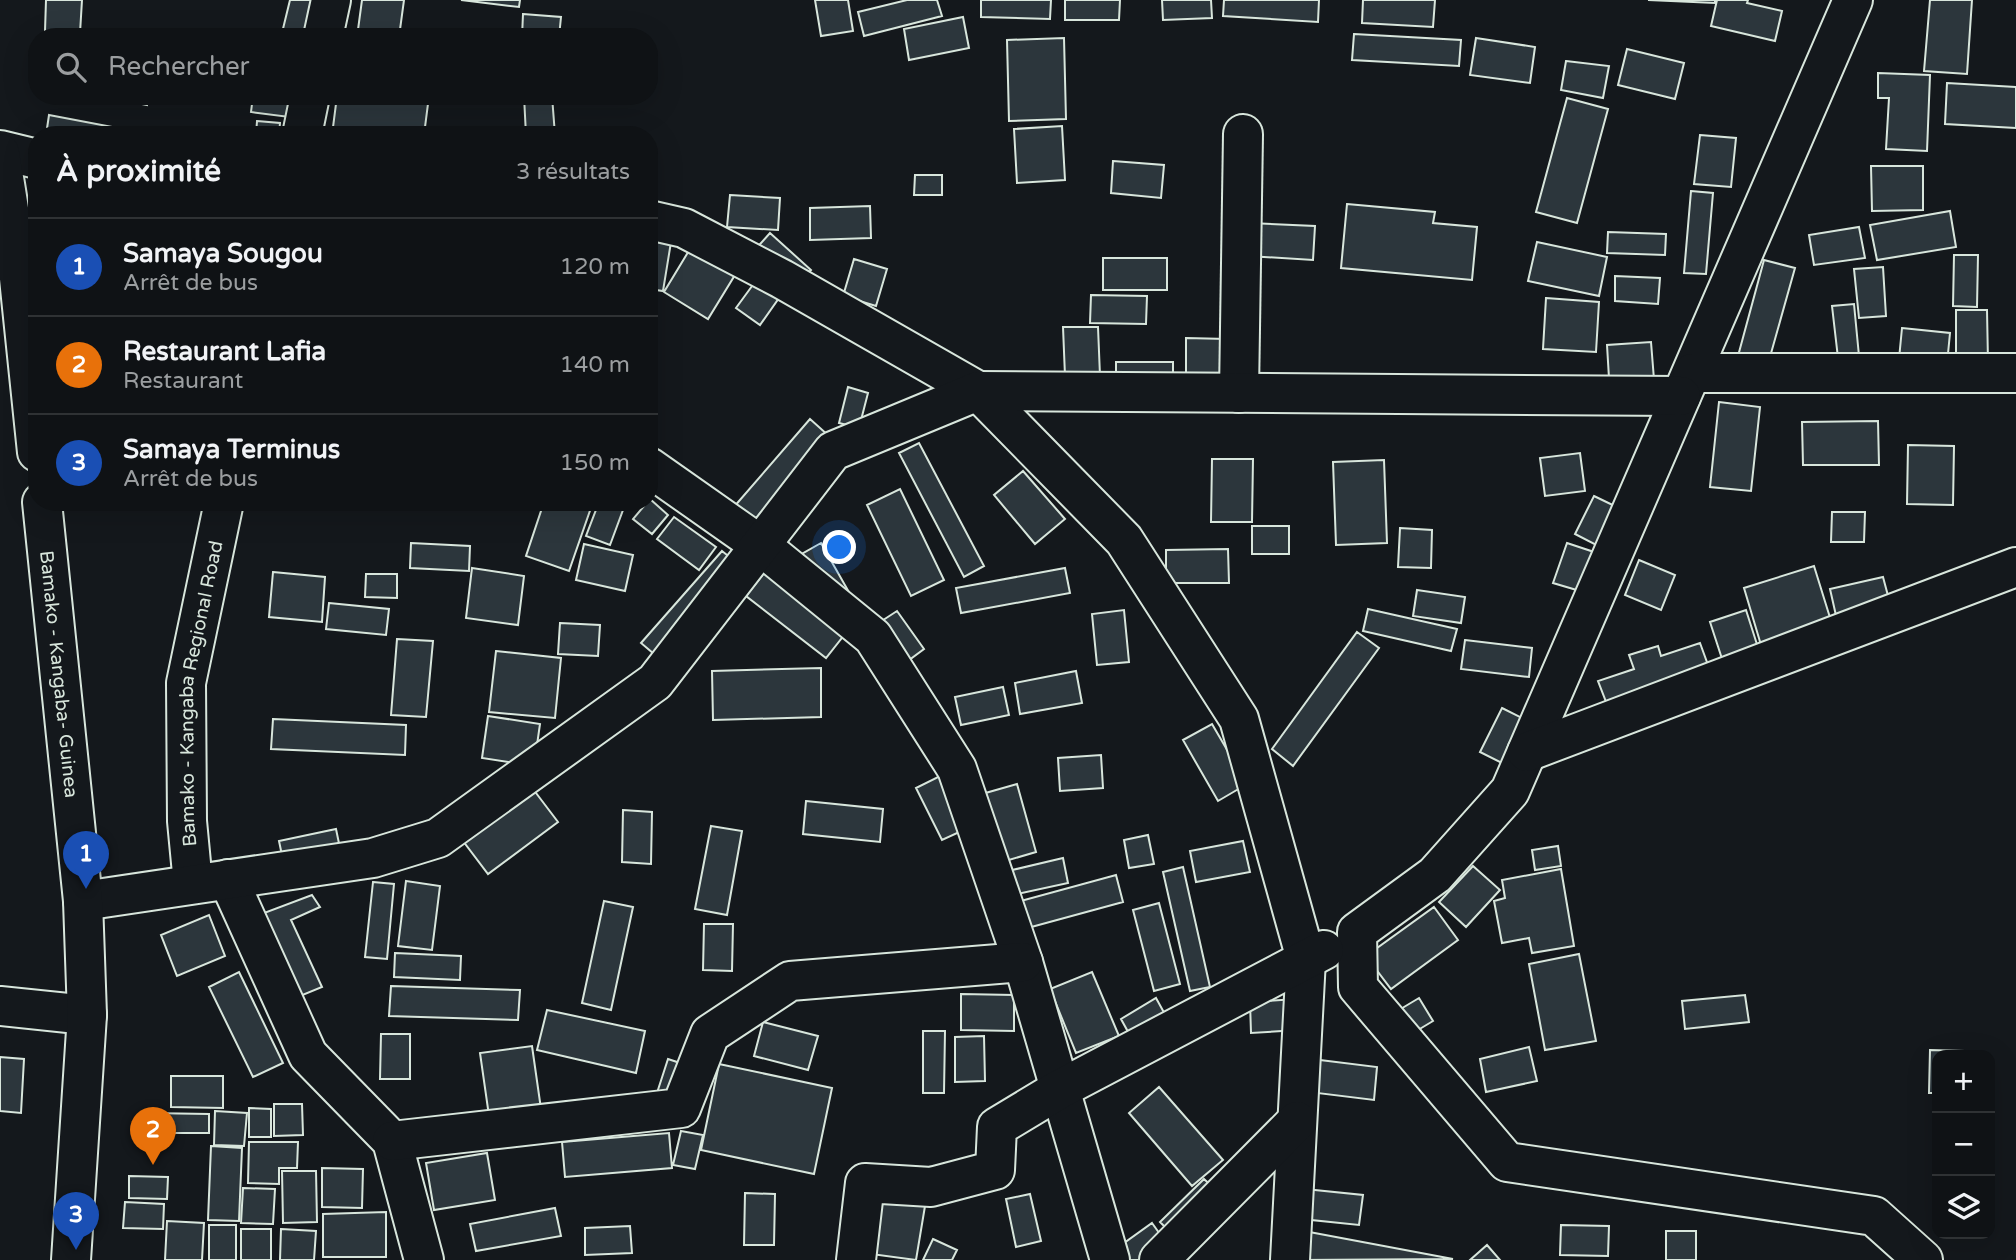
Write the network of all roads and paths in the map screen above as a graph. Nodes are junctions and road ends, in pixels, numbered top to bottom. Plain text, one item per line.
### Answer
1 (331, 0) edge
2 (1853, 0) edge
3 (325, 28) edge
4 (308, 105) edge
5 (304, 126) edge
6 (1243, 134) dead end
7 (0, 152) edge
8 (28, 157) edge
9 (658, 222) edge
10 (28, 365) edge
11 (2016, 373) edge
12 (1686, 385) junction
13 (978, 391) junction
14 (1240, 393) junction
15 (658, 473) edge
16 (43, 511) edge
17 (222, 511) edge
18 (760, 545) junction
19 (2016, 567) edge
20 (1527, 752) junction
21 (211, 882) junction
22 (83, 901) junction
23 (1357, 932) junction
24 (1306, 959) junction
25 (1023, 962) junction
26 (0, 1006) edge
27 (87, 1015) junction
28 (1060, 1089) junction
29 (1297, 1121) junction
30 (392, 1141) junction
31 (71, 1253) edge
32 (424, 1260) edge
33 (856, 1260) edge
34 (1110, 1260) edge
35 (1159, 1260) edge
36 (1290, 1260) edge
37 (1923, 1260) edge

1 - 3 street
2 - 12 street
4 - 5 street
6 - 14 street
7 - 8 street
7 - 10 street
9 - 13 street
11 - 12 street
12 - 14 street
12 - 20 street
13 - 14 street
13 - 18 street
13 - 24 street
15 - 18 street
16 - 22 street, Bamako - Kangaba- Guinea
17 - 21 street, Bamako - Kangaba Regional Road
18 - 21 street
18 - 25 street
19 - 20 street
20 - 23 street
21 - 22 street
21 - 30 street, Bamako - Kangaba Regional Road
22 - 27 street, Bamako - Kangaba- Guinea
23 - 24 street
23 - 37 street
24 - 28 street
24 - 29 street
25 - 28 street
25 - 30 street
26 - 27 street
27 - 31 street, Bamako - Kangaba- Guinea
28 - 33 street
28 - 34 street
29 - 35 street
29 - 36 street
30 - 32 street

